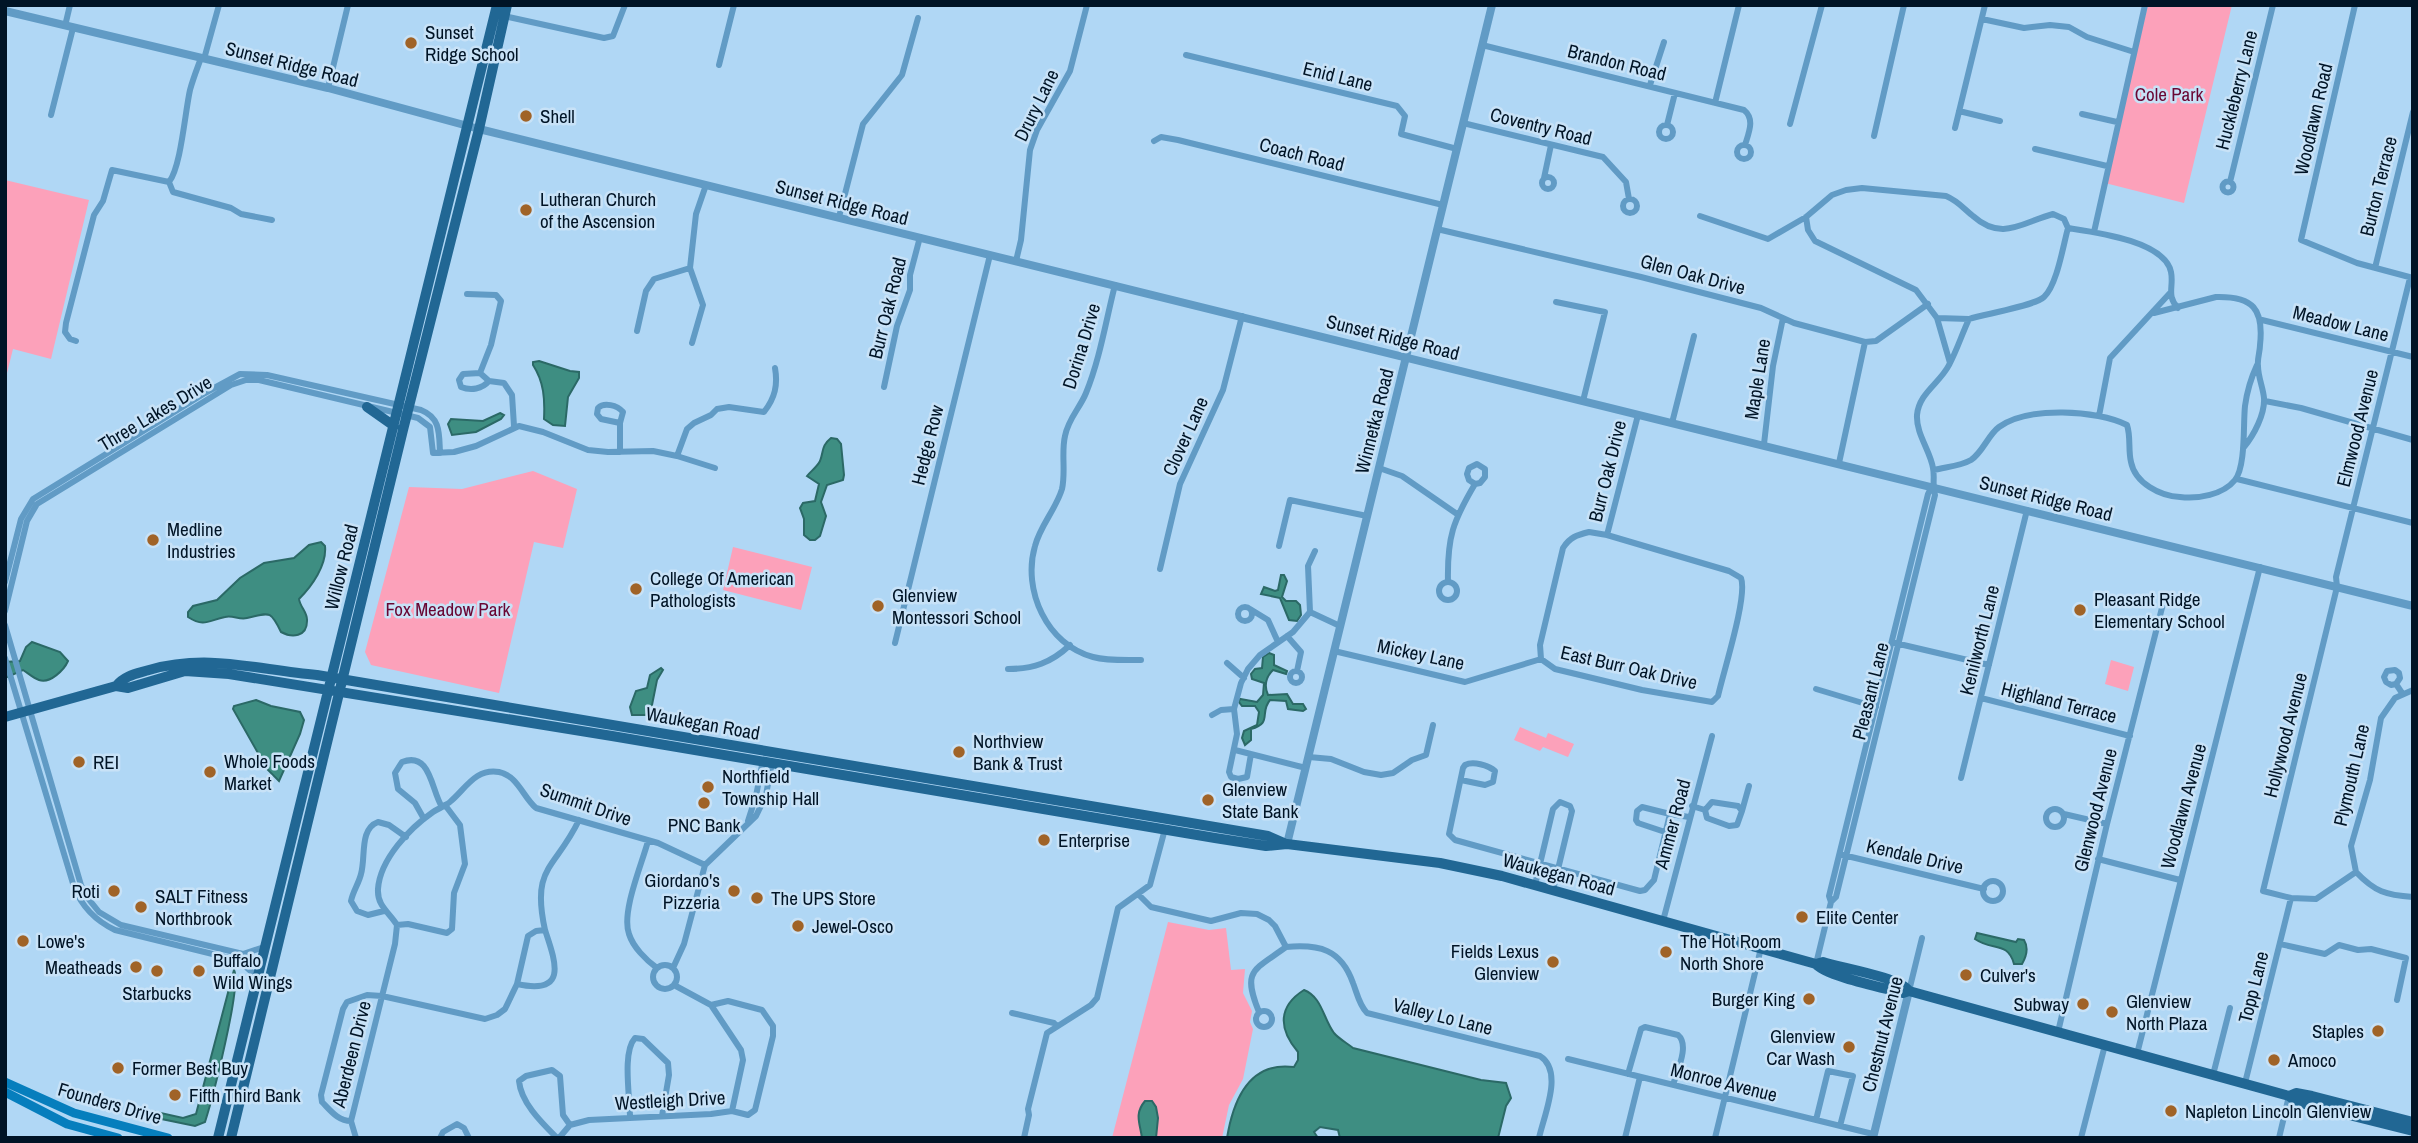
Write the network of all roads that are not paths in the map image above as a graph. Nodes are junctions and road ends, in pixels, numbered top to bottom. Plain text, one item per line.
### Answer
1 (70, 5) edge
2 (219, 5) edge
3 (348, 5) edge
4 (625, 5) edge
5 (734, 5) edge
6 (1087, 5) edge
7 (1492, 5) edge
8 (1739, 5) edge
9 (1822, 5) edge
10 (1904, 5) edge
11 (1985, 5) edge
12 (2145, 5) edge
13 (2273, 5) edge
14 (2355, 5) edge
15 (501, 10) edge
16 (5, 12) edge
17 (918, 18) dead end
18 (1982, 19) junction
19 (69, 27) junction
20 (1664, 42) dead end
21 (1482, 45) junction
22 (2134, 52) junction
23 (1186, 55) dead end
24 (203, 59) junction
25 (719, 65) dead end
26 (1650, 85) junction
27 (327, 88) junction
28 (1675, 93) junction
29 (1715, 103) junction
30 (1959, 111) junction
31 (2413, 112) edge
32 (2082, 114) dead end
33 (51, 115) dead end
34 (2000, 121) dead end
35 (1463, 122) junction
36 (2117, 122) junction
37 (1790, 124) dead end
38 (1667, 125) dead end
39 (474, 128) junction
40 (1955, 128) dead end
41 (1874, 136) dead end
42 (1154, 141) dead end
43 (1551, 145) junction
44 (1745, 145) dead end
45 (1457, 149) junction
46 (2035, 149) dead end
47 (2107, 166) junction
48 (1544, 178) dead end
49 (169, 182) junction
50 (2230, 182) dead end
51 (706, 185) junction
52 (1629, 200) dead end
53 (1443, 205) junction
54 (1700, 216) dead end
55 (839, 217) junction
56 (1806, 217) junction
57 (272, 220) dead end
58 (2068, 228) junction
59 (1437, 229) junction
60 (2094, 232) junction
61 (920, 237) junction
62 (990, 255) junction
63 (1016, 261) junction
64 (690, 268) junction
65 (2375, 268) junction
66 (2412, 278) edge
67 (1115, 285) junction
68 (2170, 293) junction
69 (467, 294) dead end
70 (1556, 302) dead end
71 (1928, 304) junction
72 (2178, 308) junction
73 (2154, 313) junction
74 (1242, 316) junction
75 (1783, 318) junction
76 (1937, 318) junction
77 (1969, 319) junction
78 (2262, 320) junction
79 (636, 331) dead end
80 (1693, 336) dead end
81 (76, 341) dead end
82 (1865, 342) junction
83 (692, 343) dead end
84 (2392, 352) junction
85 (1406, 357) junction
86 (2413, 357) edge
87 (1950, 363) junction
88 (2257, 365) junction
89 (775, 368) dead end
90 (480, 373) junction
91 (489, 381) junction
92 (884, 387) dead end
93 (1583, 401) junction
94 (2265, 401) junction
95 (367, 407) junction
96 (403, 410) junction
97 (1638, 415) junction
98 (2099, 416) junction
99 (1672, 422) junction
100 (620, 423) dead end
101 (394, 426) junction
102 (514, 426) junction
103 (2373, 430) junction
104 (2413, 440) edge
105 (1764, 444) junction
106 (2243, 448) junction
107 (620, 452) junction
108 (677, 456) junction
109 (1839, 463) junction
110 (715, 468) dead end
111 (1379, 468) junction
112 (1934, 470) junction
113 (2237, 479) junction
114 (1475, 484) dead end
115 (1932, 486) junction
116 (2354, 509) junction
117 (2027, 510) junction
118 (1457, 514) junction
119 (1367, 516) junction
120 (2413, 523) edge
121 (1607, 535) junction
122 (1279, 546) dead end
123 (1315, 551) dead end
124 (2260, 567) junction
125 (1160, 569) dead end
126 (5, 582) edge
127 (1448, 582) dead end
128 (2337, 586) junction
129 (2165, 596) dead end
130 (2413, 606) edge
131 (1250, 609) dead end
132 (5, 611) edge
133 (1310, 612) junction
134 (5, 625) edge
135 (1340, 626) junction
136 (1287, 636) junction
137 (1278, 642) junction
138 (895, 643) dead end
139 (1894, 643) junction
140 (1070, 645) junction
141 (1334, 651) junction
142 (5, 658) edge
143 (1541, 659) junction
144 (1141, 660) dead end
145 (1227, 663) dead end
146 (1989, 665) junction
147 (1008, 669) dead end
148 (1297, 671) dead end
149 (337, 678) junction
150 (1244, 678) junction
151 (2396, 684) dead end
152 (116, 686) junction
153 (1816, 689) dead end
154 (2413, 690) edge
155 (334, 691) junction
156 (2402, 693) junction
157 (1981, 698) junction
158 (1878, 708) junction
159 (1234, 709) junction
160 (26, 711) junction
161 (1212, 715) dead end
162 (5, 718) edge
163 (1433, 724) dead end
164 (1712, 736) dead end
165 (2130, 736) junction
166 (1235, 750) junction
167 (1251, 754) junction
168 (768, 757) junction
169 (1308, 757) junction
170 (1306, 768) junction
171 (1961, 778) dead end
172 (1461, 780) junction
173 (1749, 786) dead end
174 (443, 806) junction
175 (1692, 806) junction
176 (1705, 810) junction
177 (1742, 811) junction
178 (1670, 814) junction
179 (2064, 814) dead end
180 (1689, 817) junction
181 (424, 819) junction
182 (579, 820) junction
183 (2107, 824) junction
184 (1165, 825) junction
185 (1665, 832) junction
186 (406, 837) junction
187 (648, 841) junction
188 (1287, 844) junction
189 (1842, 855) junction
190 (2098, 859) junction
191 (1540, 862) junction
192 (705, 865) junction
193 (1559, 868) junction
194 (2356, 872) junction
195 (2180, 880) junction
196 (1535, 885) junction
197 (1984, 889) dead end
198 (1553, 890) junction
199 (1138, 894) junction
200 (2413, 897) edge
201 (2291, 898) junction
202 (384, 911) junction
203 (1663, 921) junction
204 (397, 925) junction
205 (545, 930) junction
206 (1922, 938) dead end
207 (2280, 944) junction
208 (264, 947) junction
209 (1286, 947) junction
210 (1761, 948) junction
211 (1816, 964) junction
212 (657, 968) junction
213 (673, 968) junction
214 (256, 976) junction
215 (517, 984) junction
216 (674, 985) junction
217 (1909, 991) junction
218 (382, 996) junction
219 (2397, 1000) dead end
220 (711, 1004) junction
221 (2230, 1008) dead end
222 (1259, 1012) dead end
223 (1012, 1013) dead end
224 (1057, 1026) junction
225 (2058, 1032) junction
226 (2105, 1045) junction
227 (2137, 1054) junction
228 (1568, 1059) dead end
229 (1628, 1074) junction
230 (2213, 1074) junction
231 (1640, 1077) junction
232 (5, 1082) edge
233 (2245, 1083) junction
234 (1674, 1085) junction
235 (5, 1092) edge
236 (2289, 1096) junction
237 (1725, 1098) junction
238 (733, 1111) junction
239 (662, 1116) junction
240 (630, 1118) junction
241 (1816, 1120) junction
242 (351, 1121) junction
243 (2413, 1122) edge
244 (570, 1125) junction
245 (1840, 1126) junction
246 (2413, 1131) edge
247 (1873, 1136) edge
248 (118, 1138) edge
249 (168, 1138) edge
250 (218, 1138) edge
251 (231, 1138) edge
252 (356, 1138) edge
253 (440, 1138) edge
254 (469, 1138) edge
255 (558, 1138) edge
256 (1024, 1138) edge
257 (1539, 1138) edge
258 (1625, 1138) edge
259 (1715, 1138) edge
260 (2081, 1138) edge
261 (2279, 1138) edge

1 - 19 street
2 - 24 street
3 - 27 street
4 - 15 street
5 - 25 street
6 - 63 street, Drury Lane
7 - 21 street, Winnetka Road
8 - 29 street
9 - 37 street
10 - 41 street
11 - 18 street
12 - 22 street
13 - 50 street, Huckleberry Lane
14 - 65 street, Woodlawn Road
15 - 39 main road, Willow Road
16 - 19 street, Sunset Ridge Road
17 - 55 street
18 - 22 street
18 - 30 street
19 - 24 street, Sunset Ridge Road
19 - 33 street
20 - 26 street
21 - 26 street, Brandon Road
21 - 35 street, Winnetka Road
22 - 36 street
23 - 45 street, Enid Lane
24 - 27 street, Sunset Ridge Road
24 - 49 street
26 - 28 street, Brandon Road
27 - 39 street, Sunset Ridge Road
28 - 29 street, Brandon Road
28 - 38 street
29 - 44 street, Brandon Road
30 - 34 street
30 - 40 street
31 - 65 street, Burton Terrace
32 - 36 street
35 - 43 street, Coventry Road
35 - 45 street, Winnetka Road
36 - 47 street
39 - 51 street, Sunset Ridge Road
39 - 96 main road, Willow Road
42 - 53 street, Coach Road
43 - 48 street
43 - 52 street, Coventry Road
45 - 53 street, Winnetka Road
46 - 47 street
47 - 60 street
49 - 57 street
49 - 81 street
51 - 55 street, Sunset Ridge Road
51 - 64 street
53 - 59 street, Winnetka Road
54 - 56 street
55 - 61 street, Sunset Ridge Road
56 - 58 street
56 - 71 street
58 - 60 street
58 - 77 street
59 - 75 street, Glen Oak Drive
59 - 85 street, Winnetka Road
60 - 68 street
61 - 62 street, Sunset Ridge Road
61 - 92 street, Burr Oak Road
62 - 63 street, Sunset Ridge Road
62 - 138 street, Hedge Row
63 - 67 street, Sunset Ridge Road
64 - 79 street
64 - 83 street
65 - 66 street
66 - 84 street, Elmwood Avenue
67 - 74 street, Sunset Ridge Road
67 - 140 street, Dorina Drive
68 - 72 street
68 - 73 street
69 - 90 street
70 - 93 street
71 - 76 street
71 - 82 street
72 - 73 street
72 - 78 street
73 - 98 street
74 - 85 street, Sunset Ridge Road
74 - 125 street, Clover Lane
75 - 82 street, Glen Oak Drive
75 - 105 street, Maple Lane
76 - 77 street
76 - 87 street
77 - 87 street, Pleasant Lane
78 - 84 street, Meadow Lane
78 - 88 street
80 - 99 street
82 - 109 street
84 - 86 street, Meadow Lane
84 - 103 street, Elmwood Avenue
85 - 93 street, Sunset Ridge Road
85 - 111 street, Winnetka Road
87 - 112 street, Pleasant Lane
88 - 94 street
88 - 106 street
89 - 108 street
90 - 91 street
90 - 91 street
91 - 102 street
93 - 97 street, Sunset Ridge Road
94 - 103 street
94 - 106 street
95 - 96 street, Three Lakes Drive
95 - 101 main road
95 - 132 street, Three Lakes Drive
96 - 101 main road, Willow Road
96 - 102 street
96 - 126 street, Three Lakes Drive
96 - 149 main road, Willow Road
97 - 99 street, Sunset Ridge Road
97 - 121 street, Burr Oak Drive
98 - 112 street
98 - 113 street
99 - 105 street, Sunset Ridge Road
100 - 107 street
101 - 149 main road, Willow Road
102 - 107 street
103 - 104 street
103 - 116 street, Elmwood Avenue
105 - 109 street, Sunset Ridge Road
106 - 113 street
107 - 108 street
108 - 110 street
109 - 115 street, Sunset Ridge Road
111 - 118 street
111 - 119 street, Winnetka Road
112 - 115 street, Pleasant Lane
113 - 116 street
114 - 118 street
115 - 117 street, Sunset Ridge Road
115 - 139 street, Pleasant Lane
116 - 120 street
116 - 128 street, Elmwood Avenue
117 - 124 street, Sunset Ridge Road
117 - 146 street, Kenilworth Lane
118 - 127 street
119 - 122 street
119 - 135 street, Winnetka Road
121 - 143 street, Burr Oak Drive
121 - 143 street, East Burr Oak Drive
123 - 133 street
124 - 128 street, Sunset Ridge Road
124 - 195 street, Woodlawn Avenue
128 - 130 street, Sunset Ridge Road
128 - 201 street, Hollywood Avenue
129 - 165 street, Glenwood Avenue
131 - 137 street
133 - 135 street
133 - 136 street
134 - 160 street
135 - 141 street, Winnetka Road
136 - 137 street
136 - 148 street
137 - 150 street
139 - 146 street, Highland Terrace
139 - 158 street, Pleasant Lane
140 - 144 street, Dorina Drive
140 - 147 street
141 - 143 street, Mickey Lane
141 - 169 street, Winnetka Road
142 - 160 street
145 - 150 street
146 - 157 street, Kenilworth Lane
149 - 152 main road, Waukegan Road
149 - 155 main road, Willow Road
149 - 168 main road, Waukegan Road
150 - 159 street
151 - 156 street
152 - 155 main road, Waukegan Road
152 - 160 main road, Waukegan Road
153 - 158 street
154 - 156 street
155 - 168 main road, Waukegan Road
155 - 208 main road, Willow Road
155 - 251 main road, Willow Road
156 - 194 street, Plymouth Lane
157 - 165 street, Highland Terrace
157 - 171 street, Kenilworth Lane
158 - 189 street, Pleasant Lane
159 - 161 street
159 - 166 street
160 - 162 main road, Waukegan Road
160 - 208 street
160 - 214 street
163 - 169 street
164 - 175 street, Ammer Road
165 - 183 street, Glenwood Avenue
166 - 167 street
166 - 167 street
167 - 170 street
168 - 184 main road, Waukegan Road
168 - 192 street
169 - 170 street, Winnetka Road
170 - 188 street, Winnetka Road
172 - 172 street
172 - 191 street
173 - 177 street
174 - 181 street, Summit Drive
174 - 181 street
174 - 182 street, Summit Drive
174 - 204 street
175 - 176 street
175 - 180 street, Ammer Road
176 - 177 street
176 - 177 street
178 - 180 street
178 - 185 street
178 - 185 street
179 - 183 street
180 - 203 street, Ammer Road
181 - 186 street, Summit Drive
182 - 187 street, Summit Drive
182 - 205 street
183 - 190 street, Glenwood Avenue
184 - 188 main road, Waukegan Road
184 - 199 street
185 - 193 street
186 - 202 street, Summit Drive
186 - 202 street
187 - 192 street, Summit Drive
187 - 212 street
188 - 196 main road, Waukegan Road
189 - 197 street, Kendale Drive
189 - 211 street, Pleasant Lane
190 - 195 street
190 - 225 street, Glenwood Avenue
191 - 193 street
191 - 193 street
191 - 196 street
192 - 213 street
193 - 198 street
194 - 200 street
194 - 201 street
195 - 227 street, Woodlawn Avenue
196 - 198 main road, Waukegan Road
198 - 203 main road, Waukegan Road
199 - 209 street
199 - 224 street
201 - 207 street, Topp Lane
202 - 204 street
203 - 210 main road, Waukegan Road
204 - 218 street, Aberdeen Drive
205 - 215 street
205 - 215 street
206 - 217 street, Chestnut Avenue
207 - 219 street
207 - 233 street, Topp Lane
208 - 214 main road, Willow Road
209 - 222 street
209 - 257 street, Valley Lo Lane
210 - 211 main road, Waukegan Road
210 - 237 street
211 - 217 main road, Waukegan Road
212 - 213 street
212 - 216 street, Westleigh Drive
213 - 216 street
214 - 250 main road, Willow Road
215 - 218 street
216 - 220 street, Westleigh Drive
217 - 225 main road, Waukegan Road
217 - 247 street, Chestnut Avenue
218 - 242 street, Aberdeen Drive
218 - 242 street, Aberdeen Drive
220 - 238 street
220 - 238 street, Westleigh Drive
221 - 230 street
223 - 224 street
224 - 256 street
225 - 226 main road, Waukegan Road
226 - 227 main road, Waukegan Road
226 - 260 street
227 - 230 main road, Waukegan Road
228 - 229 street, Monroe Avenue
229 - 231 street, Monroe Avenue
229 - 234 street
230 - 233 main road, Waukegan Road
231 - 234 street, Monroe Avenue
231 - 258 street
232 - 249 main road, Founders Drive
233 - 236 main road, Waukegan Road
234 - 237 street, Monroe Avenue
235 - 248 main road, Founders Drive
236 - 243 main road, Waukegan Road
236 - 246 main road, Waukegan Road
236 - 261 street
237 - 241 street, Monroe Avenue
237 - 259 street
238 - 239 street, Westleigh Drive
239 - 240 street, Westleigh Drive
239 - 240 street
240 - 244 street, Westleigh Drive
241 - 245 street, Monroe Avenue
241 - 245 street
242 - 252 street, Aberdeen Drive
244 - 255 street
244 - 255 street
245 - 247 street, Monroe Avenue
253 - 254 street

